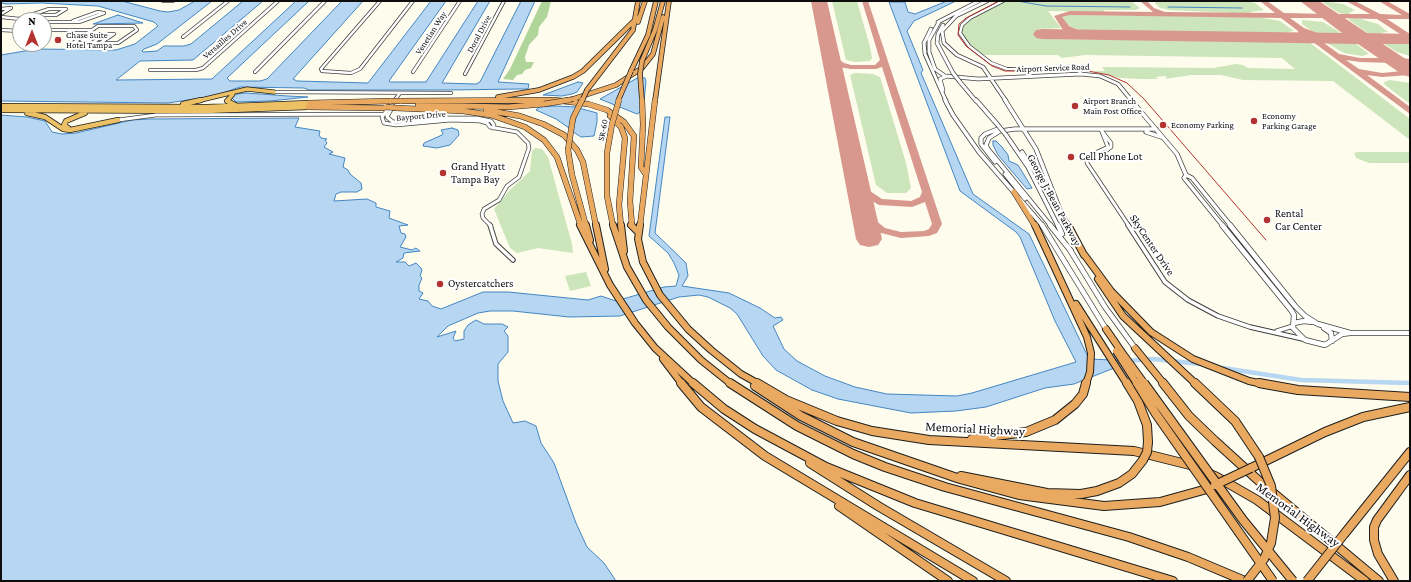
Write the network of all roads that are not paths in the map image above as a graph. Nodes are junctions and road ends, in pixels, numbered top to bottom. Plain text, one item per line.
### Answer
1 (163, 1) edge
2 (174, 1) edge
3 (228, 1) edge
4 (278, 1) edge
5 (325, 1) edge
6 (380, 1) edge
7 (413, 1) edge
8 (460, 1) edge
9 (504, 1) edge
10 (638, 1) edge
11 (645, 1) edge
12 (656, 1) edge
13 (662, 1) edge
14 (979, 1) edge
15 (987, 1) edge
16 (1004, 1) edge
17 (668, 3) edge
18 (1, 9) edge
19 (38, 12) edge
20 (104, 13) dead end
21 (1, 15) edge
22 (52, 15) edge
23 (957, 15) junction
24 (12, 18) edge
25 (637, 18) junction
26 (653, 18) junction
27 (52, 22) edge
28 (939, 22) junction
29 (2, 30) edge
30 (52, 30) edge
31 (92, 30) junction
32 (633, 30) junction
33 (12, 31) edge
34 (183, 37) dead end
35 (92, 43) junction
36 (100, 43) junction
37 (150, 70) dead end
38 (255, 72) dead end
39 (414, 72) dead end
40 (988, 72) junction
41 (465, 74) dead end
42 (1081, 74) junction
43 (945, 76) junction
44 (1034, 77) junction
45 (992, 78) junction
46 (274, 92) junction
47 (400, 93) junction
48 (451, 93) dead end
49 (447, 100) junction
50 (571, 100) junction
51 (308, 105) junction
52 (398, 105) junction
53 (1, 106) edge
54 (243, 106) junction
55 (145, 107) junction
56 (949, 108) junction
57 (1, 110) edge
58 (8, 110) junction
59 (116, 111) junction
60 (386, 114) junction
61 (118, 120) junction
62 (492, 128) junction
63 (1024, 128) junction
64 (1124, 130) junction
65 (1156, 130) junction
66 (1102, 131) junction
67 (1006, 135) junction
68 (1166, 141) junction
69 (645, 173) junction
70 (1186, 175) junction
71 (1014, 192) junction
72 (1062, 215) junction
73 (1041, 221) junction
74 (637, 232) junction
75 (1071, 251) junction
76 (1083, 253) junction
77 (595, 254) junction
78 (513, 260) dead end
79 (627, 267) junction
80 (1063, 284) junction
81 (610, 285) junction
82 (1317, 324) junction
83 (1294, 325) junction
84 (1106, 329) joint
85 (1274, 331) junction
86 (1350, 333) junction
87 (1410, 334) edge
88 (1306, 340) junction
89 (1332, 341) junction
90 (655, 348) junction
91 (1135, 348) joint
92 (1119, 351) junction
93 (729, 365) junction
94 (1410, 397) edge
95 (1410, 407) edge
96 (942, 441) junction
97 (782, 445) junction
98 (1410, 452) edge
99 (921, 466) junction
100 (1410, 475) edge
101 (820, 490) junction
102 (948, 581) edge
103 (973, 581) edge
104 (1006, 581) edge
105 (1173, 581) edge
106 (1246, 581) edge
107 (1273, 581) edge
108 (1293, 581) edge
109 (1307, 581) edge
110 (1365, 581) edge
111 (1379, 581) edge
112 (1394, 581) edge

1 - 2 street
3 - 34 street
4 - 37 street, Versailles Drive
5 - 38 street
6 - 7 street
8 - 39 street, Venetian Way
9 - 41 street, Doral Drive
10 - 25 highway
11 - 32 highway
12 - 26 highway, SR-60 / SR-60
13 - 26 highway
13 - 69 highway, bridge
14 - 28 street, George J. Bean Parkway
15 - 23 street, George J. Bean Parkway
16 - 42 street
17 - 50 highway
17 - 69 highway
18 - 21 street
19 - 22 street
20 - 27 street
21 - 24 street
23 - 40 street
23 - 67 street, George J. Bean Parkway, bridge
25 - 32 highway
25 - 49 highway
26 - 79 highway, SR-60 / SR-60, bridge
28 - 43 street
28 - 56 street, George J. Bean Parkway
29 - 33 street
30 - 31 street
31 - 35 street
31 - 36 street
32 - 77 highway, bridge
35 - 36 street
35 - 36 street
40 - 44 street
40 - 45 street
42 - 44 street, Airport Service Road
42 - 65 street, Airport Service Road
43 - 45 street, Airport Service Road
43 - 56 street
44 - 45 street, Airport Service Road
45 - 63 street
46 - 47 street
46 - 54 highway
46 - 55 highway
47 - 48 street
47 - 60 street, Bayport Drive
49 - 50 highway
49 - 52 highway
50 - 52 highway, bridge
50 - 74 highway
50 - 79 highway
51 - 52 highway, bridge
51 - 52 highway, bridge
51 - 54 highway
51 - 59 highway
52 - 77 highway
52 - 81 highway
53 - 55 highway
54 - 55 highway
56 - 71 street, George J. Bean Parkway
57 - 58 highway
58 - 59 highway
58 - 61 highway
59 - 61 highway
60 - 61 street
60 - 62 street, Bayport Drive
60 - 62 street, Bayport Drive
62 - 78 street, Bayport Drive
63 - 66 street
63 - 72 street
63 - 73 street
63 - 75 street
64 - 65 street
64 - 66 street
64 - 68 street
65 - 68 street, Airport Service Road
66 - 85 street, SkyCenter Drive
67 - 72 street
67 - 75 street, George J. Bean Parkway
68 - 70 street, Airport Service Road
69 - 74 highway
70 - 82 street, Airport Service Road
70 - 83 street, Airport Service Road
71 - 73 street, George J. Bean Parkway
71 - 80 highway
72 - 76 highway
73 - 84 street, George J. Bean Parkway
74 - 93 highway, Memorial Highway
75 - 91 street, George J. Bean Parkway
76 - 94 highway
76 - 106 highway, bridge
77 - 81 highway
79 - 106 highway, SR-60
80 - 96 highway
80 - 99 highway, bridge
81 - 90 highway
82 - 83 street
82 - 86 street, Airport Service Road
82 - 89 street
83 - 85 street, SkyCenter Drive
83 - 88 street
84 - 92 highway
85 - 88 street, SkyCenter Drive
86 - 87 street, Airport Service Road
86 - 89 street, Airport Service Road
88 - 89 street
90 - 97 highway
90 - 101 highway
91 - 111 highway
92 - 107 highway, bridge
92 - 108 highway, bridge
93 - 96 highway, Memorial Highway
93 - 99 highway
95 - 99 highway, bridge
96 - 110 highway, Memorial Highway
97 - 104 highway
97 - 105 highway
98 - 109 highway, bridge
100 - 112 highway
101 - 102 highway
101 - 103 highway

